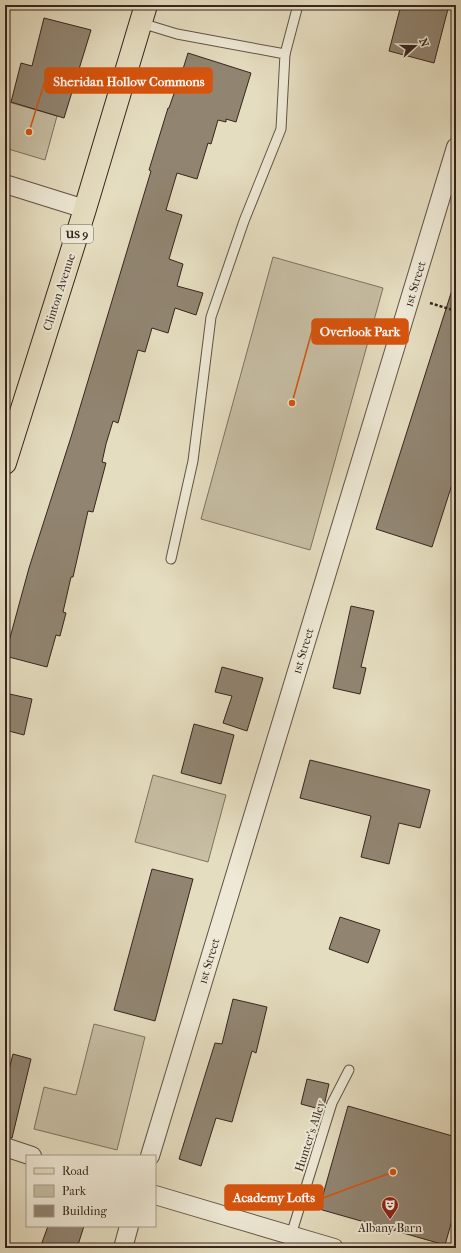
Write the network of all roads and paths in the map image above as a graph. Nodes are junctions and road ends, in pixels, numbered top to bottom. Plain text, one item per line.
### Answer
1 (298, 5) edge
2 (144, 14) edge
3 (285, 54) junction
4 (456, 147) edge
5 (5, 184) edge
6 (85, 209) junction
7 (410, 297) junction
8 (456, 311) edge
9 (5, 463) edge
10 (171, 559) dead end
11 (349, 1070) dead end
12 (5, 1147) edge
13 (29, 1155) edge
14 (150, 1155) edge
15 (156, 1195) edge
16 (129, 1227) edge
17 (291, 1235) junction
18 (123, 1248) edge
19 (334, 1248) edge

1 - 3 lane
2 - 3 lane
2 - 6 main road, Clinton Avenue / US 9
3 - 10 lane
4 - 7 street, 1st Street
5 - 6 street
6 - 9 main road, Clinton Avenue / US 9
7 - 8 path
7 - 14 street, 1st Street
11 - 17 lane, Hunter's Alley
12 - 13 street
15 - 17 street
16 - 18 street
17 - 19 street

